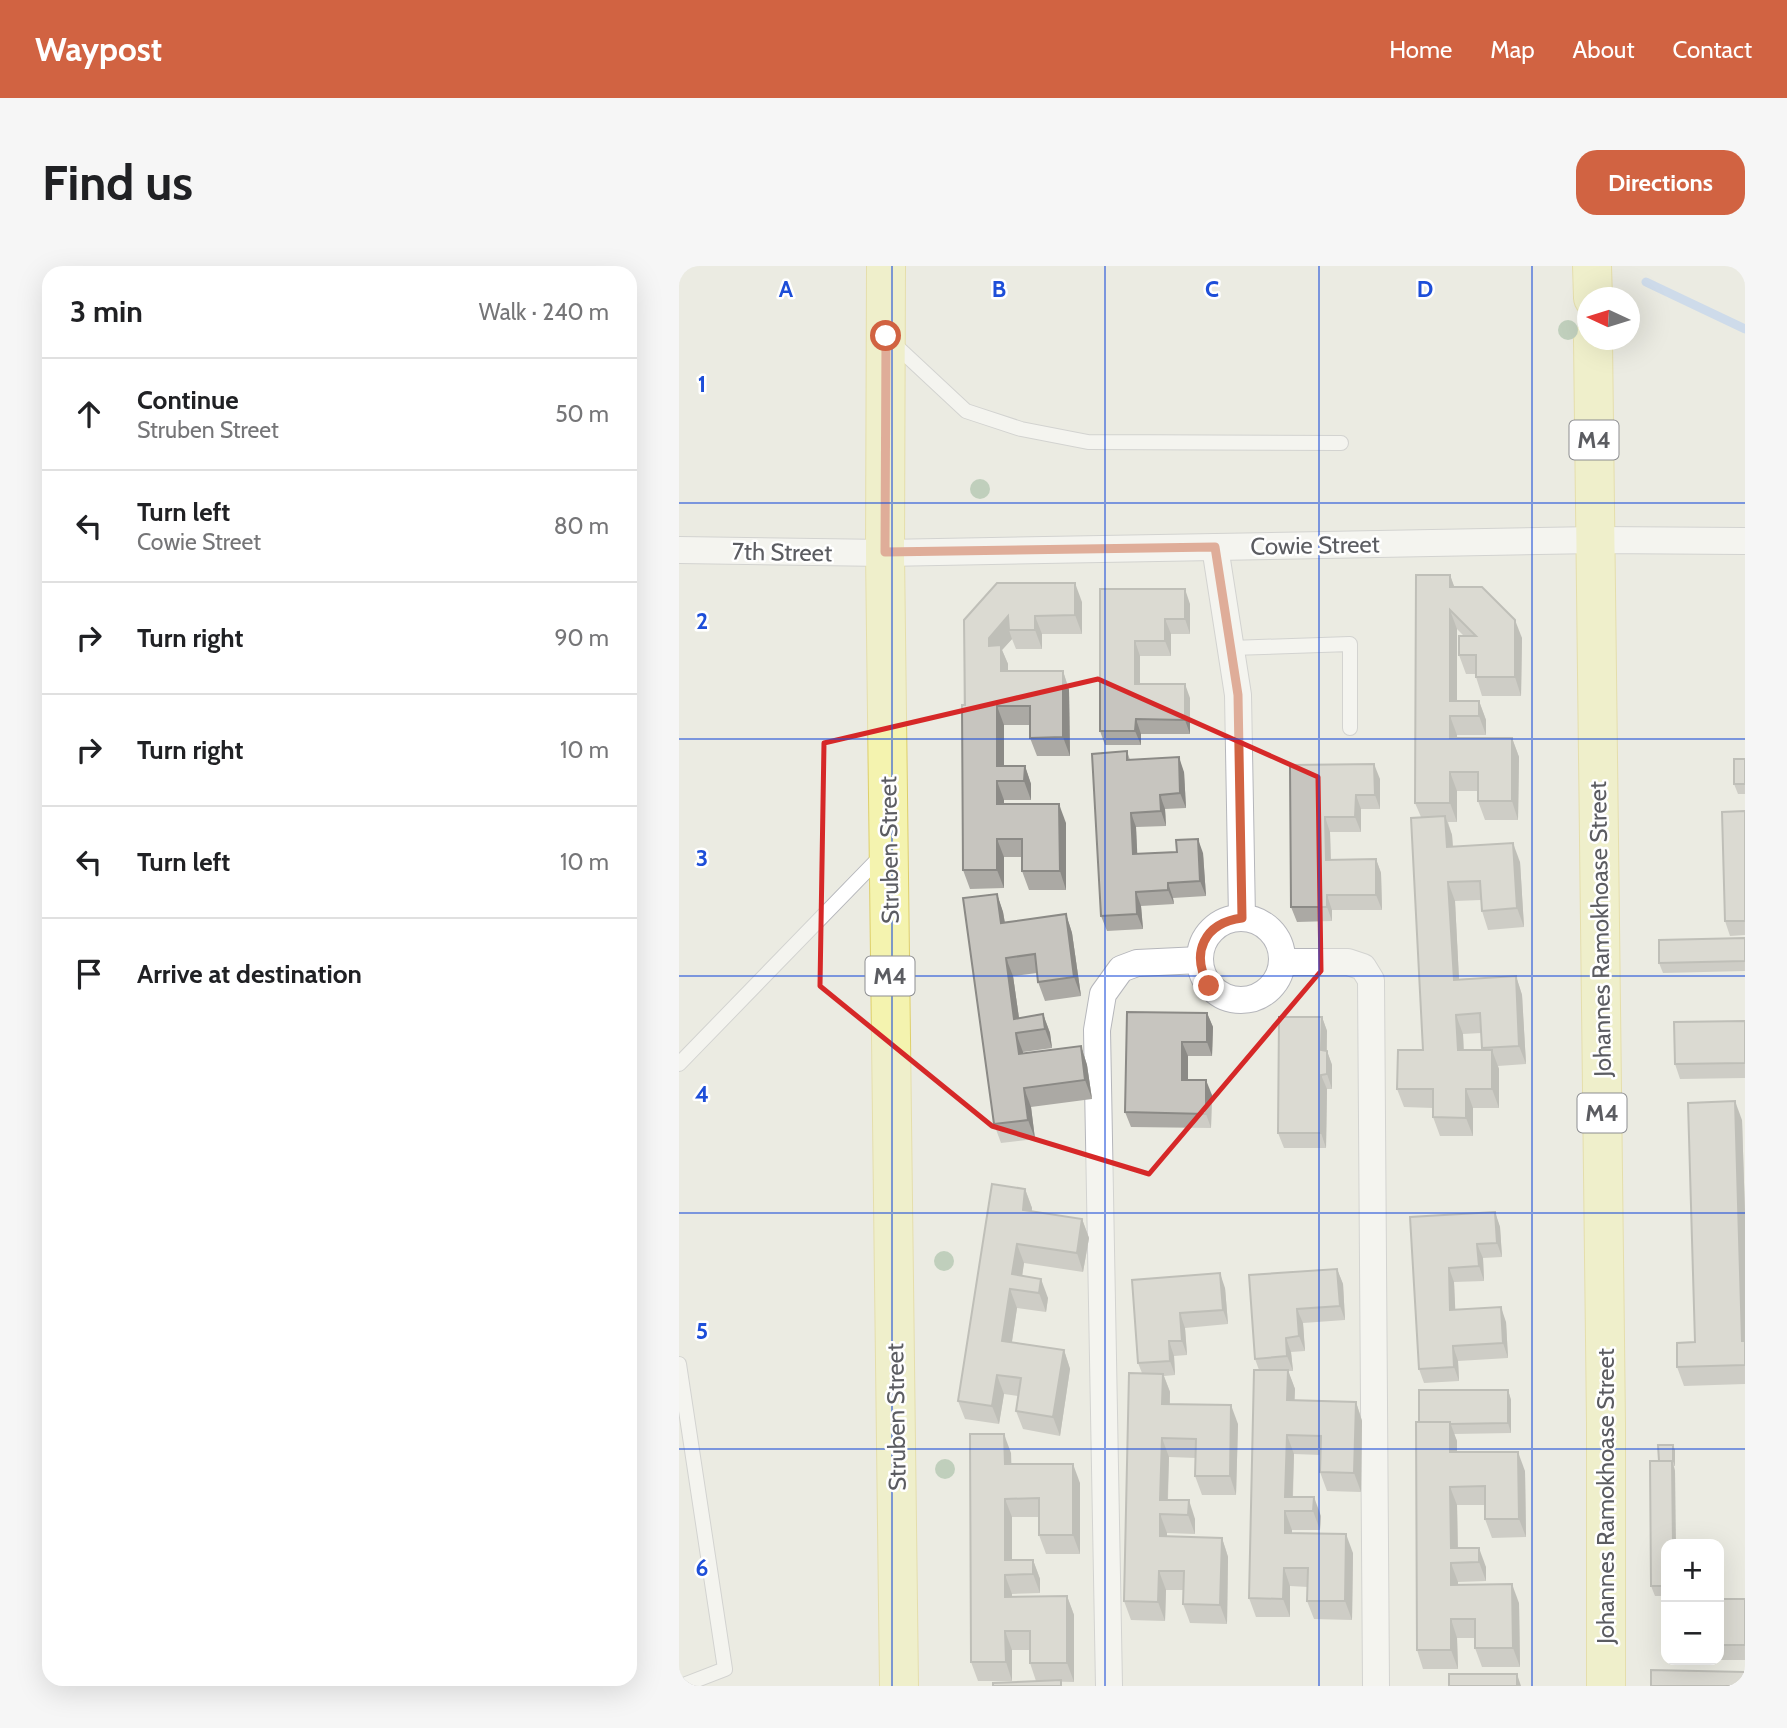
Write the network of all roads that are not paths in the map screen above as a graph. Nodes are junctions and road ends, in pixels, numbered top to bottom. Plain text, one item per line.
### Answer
1 (886, 266) edge
2 (1592, 266) edge
3 (1593, 287) edge
4 (886, 336) junction
5 (1593, 350) edge
6 (1341, 443) dead end
7 (1595, 540) junction
8 (1745, 541) edge
9 (1215, 547) junction
10 (679, 550) edge
11 (885, 552) junction
12 (1231, 648) junction
13 (1350, 728) dead end
14 (889, 848) junction
15 (1242, 918) junction
16 (1200, 960) junction
17 (1282, 962) junction
18 (679, 1064) edge
19 (679, 1364) edge
20 (681, 1686) edge
21 (899, 1686) edge
22 (1109, 1686) edge
23 (1376, 1686) edge
24 (1606, 1686) edge

1 - 4 main road, Struben Street / M4
2 - 3 main road
4 - 6 lane
4 - 11 main road, Struben Street / M4
5 - 7 main road, Johannes Ramokhoase Street / M4
7 - 8 street, Cowie Street
7 - 9 street, Cowie Street
7 - 24 main road, Johannes Ramokhoase Street / M4
9 - 11 street, Cowie Street
9 - 12 street
10 - 11 street, 7th Street
11 - 14 main road, Struben Street / M4
12 - 13 lane
12 - 15 street
14 - 18 lane
14 - 21 main road, Struben Street / M4
15 - 16 street
15 - 17 street
16 - 17 street
16 - 22 street
17 - 23 street
19 - 20 lane

